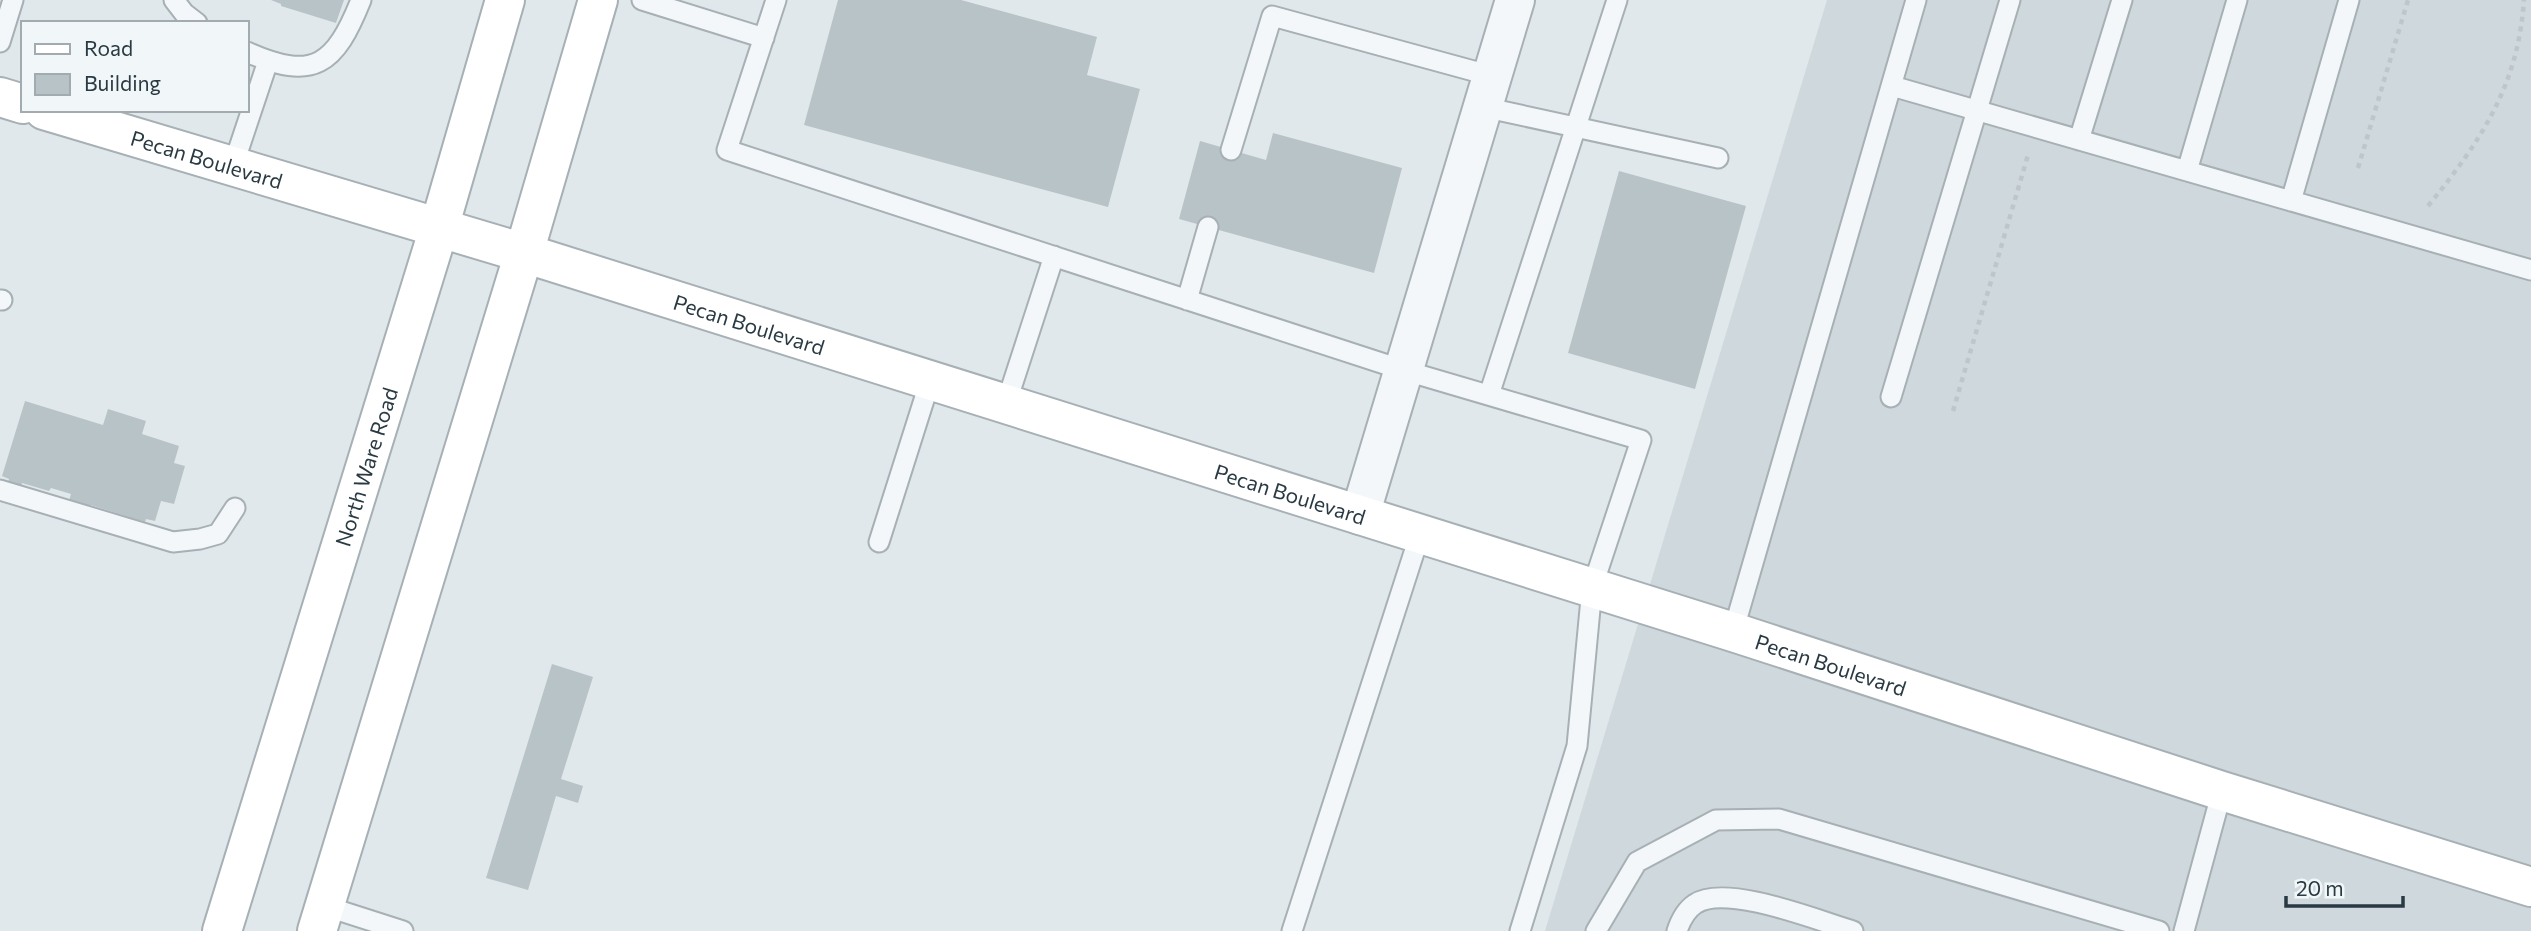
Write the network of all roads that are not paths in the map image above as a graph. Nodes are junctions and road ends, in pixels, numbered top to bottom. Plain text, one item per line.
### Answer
1 (13, 0) edge
2 (174, 0) edge
3 (361, 0) edge
4 (505, 0) edge
5 (598, 0) edge
6 (642, 0) edge
7 (776, 0) edge
8 (1516, 0) edge
9 (1617, 0) edge
10 (1916, 0) edge
11 (2010, 0) edge
12 (2122, 0) edge
13 (2237, 0) edge
14 (2348, 0) edge
15 (194, 21) edge
16 (764, 38) junction
17 (0, 42) edge
18 (248, 52) edge
19 (268, 61) junction
20 (1892, 86) junction
21 (1488, 92) junction
22 (0, 97) edge
23 (21, 103) edge
24 (1976, 110) junction
25 (51, 112) edge
26 (1576, 128) junction
27 (2079, 140) junction
28 (1231, 150) dead end
29 (1718, 158) dead end
30 (233, 166) junction
31 (2187, 171) junction
32 (2291, 201) junction
33 (1208, 227) dead end
34 (439, 228) junction
35 (524, 253) junction
36 (1054, 256) junction
37 (2531, 270) edge
38 (1188, 300) junction
39 (1404, 370) junction
40 (930, 381) junction
41 (1489, 395) junction
42 (1891, 397) dead end
43 (1006, 404) junction
44 (0, 489) edge
45 (235, 508) dead end
46 (1360, 515) junction
47 (1420, 534) junction
48 (879, 542) dead end
49 (1592, 588) junction
50 (1733, 632) junction
51 (2222, 791) junction
52 (2531, 887) edge
53 (321, 919) edge
54 (2146, 929) edge
55 (222, 931) edge
56 (403, 931) edge
57 (1292, 931) edge
58 (1520, 931) edge
59 (1595, 931) edge
60 (1677, 931) edge
61 (1853, 931) edge
62 (2184, 931) edge

1 - 17 lane
2 - 15 lane
3 - 19 lane
4 - 34 main road, North Ware Road
5 - 35 main road
6 - 16 lane
7 - 16 lane
8 - 21 street
9 - 26 lane
10 - 20 lane
11 - 24 lane
12 - 27 lane
13 - 31 lane
14 - 32 lane
16 - 36 lane
18 - 19 lane
19 - 30 lane
20 - 24 lane
20 - 50 lane
21 - 26 lane
21 - 28 lane
21 - 39 street
22 - 23 main road
24 - 27 lane
24 - 42 lane
25 - 30 main road, Pecan Boulevard
26 - 29 lane
26 - 41 lane
27 - 31 lane
30 - 34 main road, Pecan Boulevard
31 - 32 lane
32 - 37 lane
33 - 38 lane
34 - 35 main road, Pecan Boulevard
34 - 55 main road, North Ware Road
35 - 40 main road, Pecan Boulevard
35 - 53 main road
36 - 38 lane
36 - 43 lane
38 - 39 lane
39 - 41 lane
39 - 46 street
40 - 43 main road, Pecan Boulevard
40 - 48 lane
41 - 49 lane
43 - 46 main road, Pecan Boulevard
44 - 45 lane
46 - 47 main road, Pecan Boulevard
47 - 49 main road, Pecan Boulevard
47 - 57 lane
49 - 50 main road, Pecan Boulevard
49 - 58 lane
50 - 51 main road, Pecan Boulevard
51 - 52 main road, Pecan Boulevard
51 - 62 lane
53 - 56 lane
54 - 59 lane
60 - 61 lane

